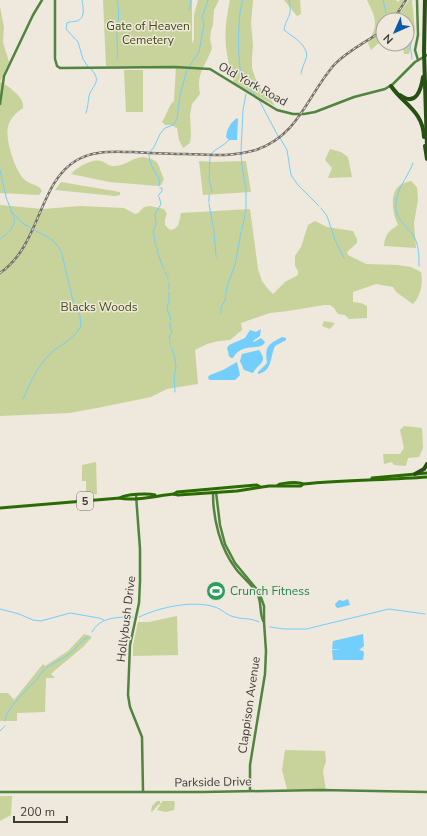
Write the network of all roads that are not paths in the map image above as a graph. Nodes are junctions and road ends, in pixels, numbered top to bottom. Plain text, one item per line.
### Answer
1 (42, 0) edge
2 (55, 0) edge
3 (417, 0) edge
4 (425, 0) edge
5 (426, 53) edge
6 (419, 59) junction
7 (392, 85) junction
8 (0, 104) edge
9 (427, 148) edge
10 (427, 159) edge
11 (427, 464) edge
12 (427, 473) edge
13 (415, 474) junction
14 (427, 477) edge
15 (370, 479) junction
16 (260, 487) junction
17 (216, 488) junction
18 (214, 493) junction
19 (174, 494) junction
20 (136, 496) junction
21 (0, 508) edge
22 (250, 790) junction
23 (143, 791) junction
24 (0, 792) edge
25 (427, 792) edge

1 - 8 main road
2 - 7 main road, Old York Road
3 - 6 main road
4 - 5 highway
5 - 6 main road, Old York Road
5 - 7 highway
5 - 9 highway
6 - 7 main road, Old York Road
7 - 10 highway
11 - 13 highway
12 - 13 main road, 5
13 - 15 main road, 5
14 - 15 main road, 5
15 - 16 main road, 5
16 - 17 main road, 5
16 - 18 main road, 5
17 - 18 main road, Clappison Avenue
17 - 19 main road, 5
18 - 19 main road, 5
18 - 22 main road, Clappison Avenue
19 - 20 main road, 5
20 - 21 main road, 5
20 - 23 main road, Hollybush Drive
22 - 23 main road, Parkside Drive
22 - 25 main road, Parkside Drive
23 - 24 main road, Parkside Drive

